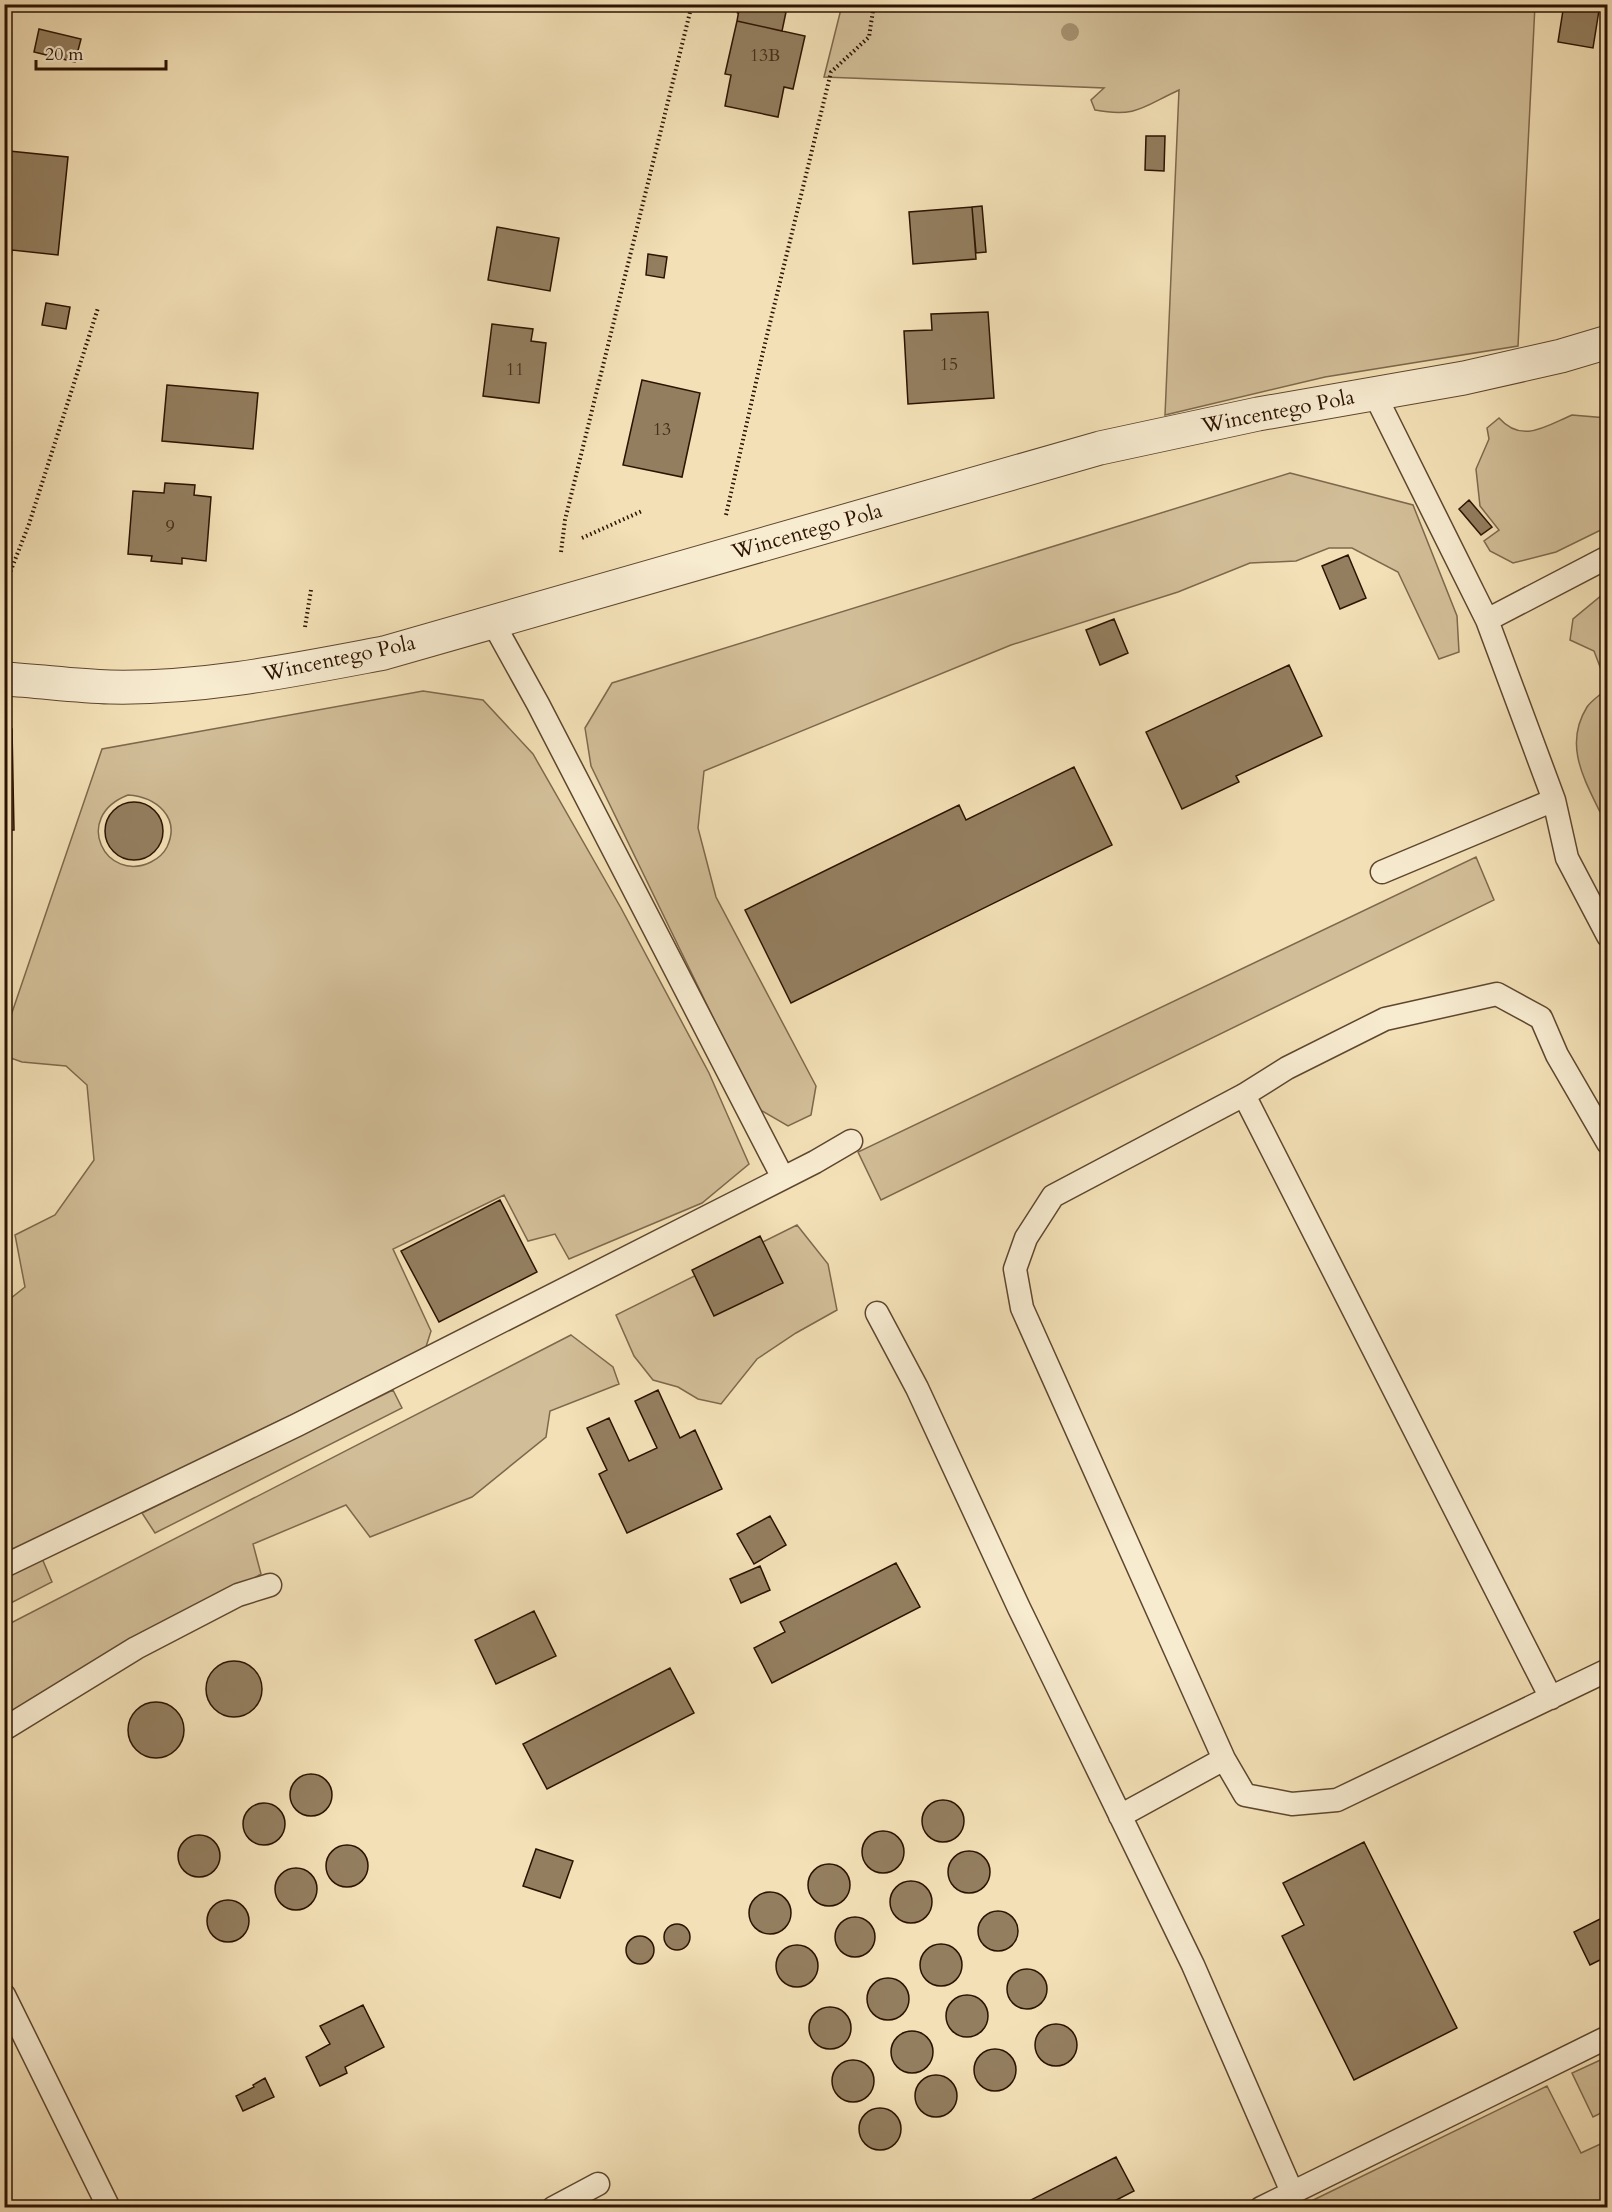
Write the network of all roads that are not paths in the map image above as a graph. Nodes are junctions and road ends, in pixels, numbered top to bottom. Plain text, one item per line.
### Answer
1 (1608, 342) edge
2 (1374, 393) junction
3 (1608, 557) edge
4 (1487, 620) junction
5 (492, 621) junction
6 (4, 679) edge
7 (1554, 800) junction
8 (1382, 872) dead end
9 (1601, 906) edge
10 (1608, 936) edge
11 (1244, 1095) junction
12 (851, 1141) dead end
13 (1608, 1143) edge
14 (783, 1178) junction
15 (878, 1313) dead end
16 (4, 1566) edge
17 (270, 1585) dead end
18 (1608, 1670) edge
19 (1551, 1698) junction
20 (4, 1729) edge
21 (1224, 1759) junction
22 (1120, 1816) junction
23 (4, 1995) edge
24 (1608, 2037) edge
25 (598, 2184) dead end
26 (1292, 2192) junction
27 (109, 2208) edge
28 (553, 2208) edge
29 (1261, 2208) edge

1 - 2 street, Wincentego Pola
2 - 4 lane
2 - 5 street, Wincentego Pola
3 - 4 lane
4 - 7 lane
5 - 6 street, Wincentego Pola
5 - 14 lane
7 - 8 lane
7 - 9 lane
9 - 10 lane
11 - 13 lane
11 - 19 lane
11 - 21 lane
12 - 14 lane
14 - 16 lane
15 - 22 lane
17 - 20 lane
18 - 19 lane
19 - 21 lane
21 - 22 lane
22 - 26 lane
23 - 27 lane
24 - 26 lane
25 - 28 lane
26 - 29 lane

